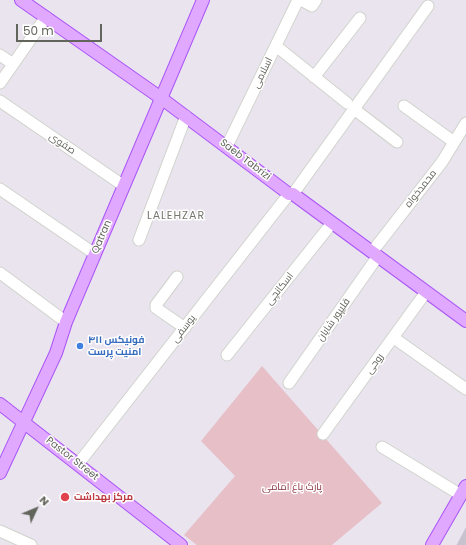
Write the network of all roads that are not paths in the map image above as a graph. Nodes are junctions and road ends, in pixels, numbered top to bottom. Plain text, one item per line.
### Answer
1 (21, 0) edge
2 (203, 0) edge
3 (299, 0) edge
4 (316, 0) edge
5 (428, 6) dead end
6 (46, 17) junction
7 (360, 18) dead end
8 (276, 46) junction
9 (0, 55) edge
10 (13, 64) junction
11 (314, 77) junction
12 (0, 83) edge
13 (161, 98) junction
14 (0, 101) edge
15 (350, 106) junction
16 (404, 106) dead end
17 (186, 116) junction
18 (466, 123) edge
19 (396, 142) dead end
20 (454, 142) junction
21 (227, 146) junction
22 (124, 186) junction
23 (0, 189) edge
24 (291, 194) junction
25 (332, 223) junction
26 (139, 240) dead end
27 (95, 254) junction
28 (375, 254) junction
29 (0, 273) edge
30 (177, 277) dead end
31 (426, 292) junction
32 (466, 321) edge
33 (66, 322) junction
34 (185, 328) junction
35 (394, 338) junction
36 (228, 355) dead end
37 (289, 383) dead end
38 (466, 389) edge
39 (0, 404) edge
40 (23, 421) junction
41 (323, 434) dead end
42 (382, 447) dead end
43 (78, 464) junction
44 (0, 473) edge
45 (463, 490) edge
46 (0, 531) edge
47 (31, 545) edge
48 (181, 545) edge
49 (432, 545) edge

1 - 6 main road, Saeb Tabrizi
2 - 13 main road, Qatran
3 - 4 street, اسلامی
3 - 8 street, اسلامی
5 - 15 street, یوسفی
6 - 10 street
6 - 13 main road, Saeb Tabrizi
7 - 11 street
8 - 11 street
8 - 21 street, اسلامی
9 - 10 street
10 - 12 street
11 - 15 street
13 - 17 main road, Saeb Tabrizi
13 - 22 main road, Qatran
14 - 22 street, صفوی
15 - 19 street
15 - 24 street, یوسفی
16 - 20 street
17 - 21 main road, Saeb Tabrizi
17 - 26 street
18 - 20 street, محمدخواه
20 - 28 street, محمدخواه
21 - 24 main road, Saeb Tabrizi
22 - 27 main road, Qatran
23 - 27 street
24 - 25 main road, Saeb Tabrizi
24 - 34 street, یوسفی
25 - 28 main road, Saeb Tabrizi
25 - 36 street, اسکانچی
27 - 33 main road, Qatran
28 - 31 main road, Saeb Tabrizi
28 - 37 street, قلیپور شایان
29 - 33 street
30 - 34 street
31 - 32 main road, Saeb Tabrizi
31 - 35 street, روحی
33 - 40 main road, Qatran
34 - 43 street, یوسفی
35 - 38 street
35 - 41 street, روحی
39 - 40 main road, Pastor Street
40 - 43 main road, Pastor Street
40 - 44 main road, Qatran
42 - 45 street
43 - 48 main road, Pastor Street
45 - 49 main road
46 - 47 street

